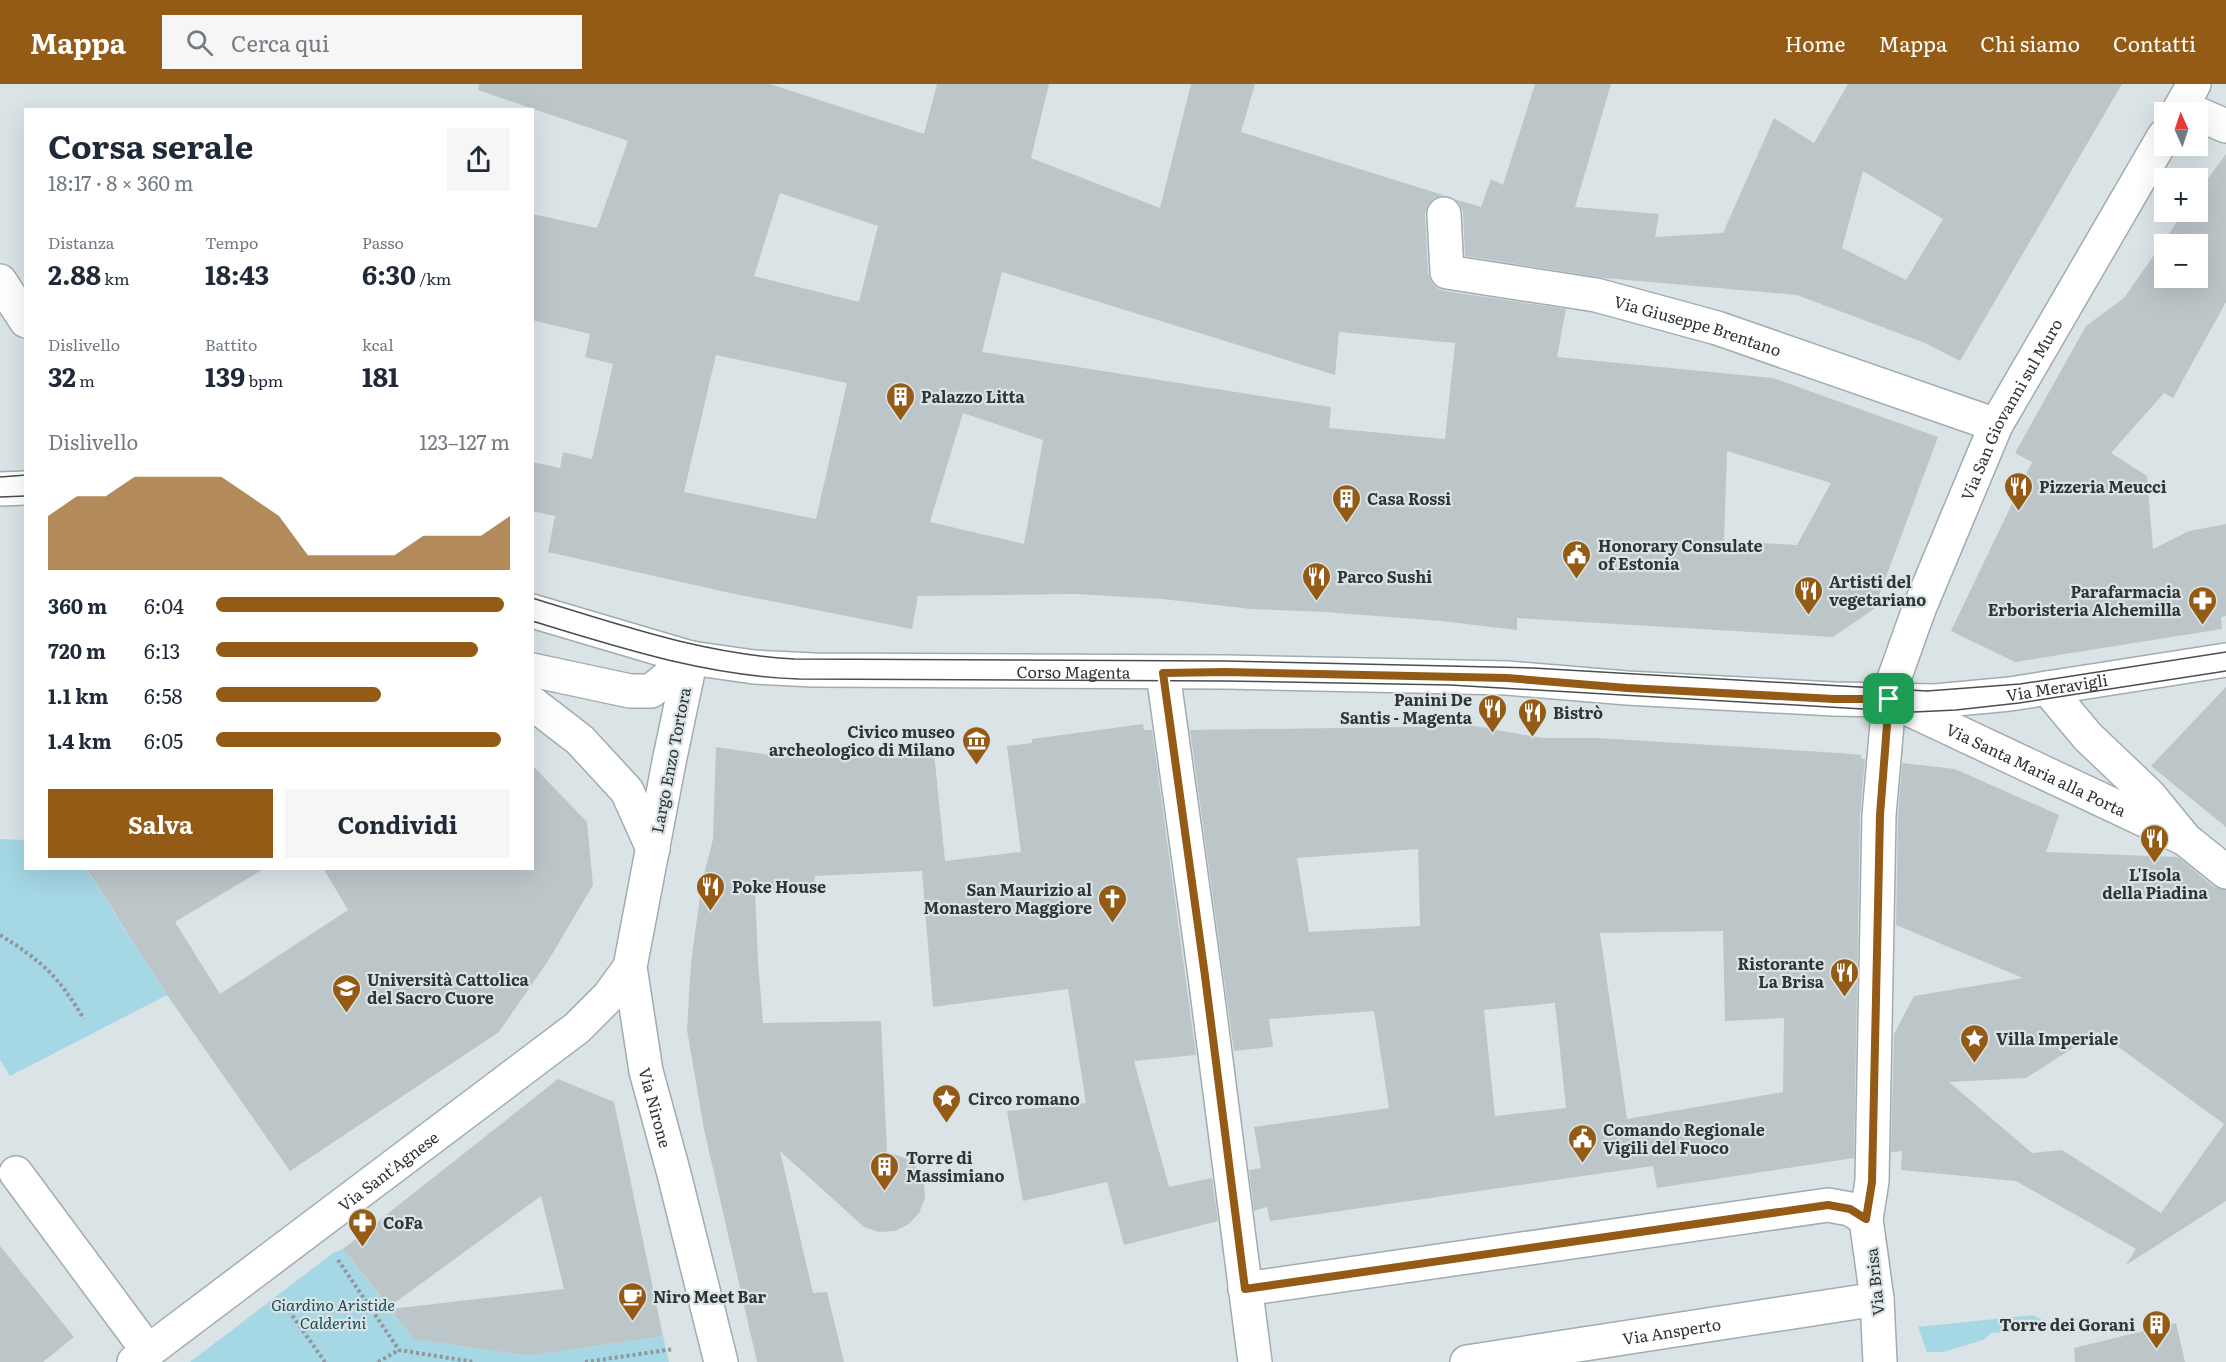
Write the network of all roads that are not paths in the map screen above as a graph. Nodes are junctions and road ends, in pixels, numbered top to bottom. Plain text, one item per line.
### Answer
1 (2208, 116) edge
2 (2226, 126) edge
3 (2154, 153) edge
4 (1444, 214) dead end
5 (0, 281) edge
6 (24, 318) edge
7 (1996, 425) junction
8 (24, 488) edge
9 (0, 489) edge
10 (534, 612) edge
11 (691, 658) junction
12 (2226, 660) edge
13 (534, 670) edge
14 (1163, 673) junction
15 (2047, 688) junction
16 (1889, 699) junction
17 (534, 705) edge
18 (2186, 839) junction
19 (653, 849) junction
20 (2226, 872) edge
21 (630, 967) junction
22 (16, 1173) dead end
23 (1866, 1219) junction
24 (1245, 1289) junction
25 (1877, 1299) junction
26 (141, 1357) edge
27 (721, 1362) edge
28 (1255, 1362) edge
29 (1467, 1362) edge
30 (1880, 1362) edge

1 - 2 street
3 - 7 street, Via San Giovanni sul Muro
4 - 7 street, Via Giuseppe Brentano
5 - 6 street
7 - 16 street, Via San Giovanni sul Muro
8 - 9 street
10 - 11 street, Corso Magenta
11 - 13 street
11 - 14 street, Corso Magenta
11 - 19 street, Largo Enzo Tortora
12 - 15 street, Via Meravigli
14 - 16 street, Corso Magenta
14 - 24 street
15 - 16 street, Via Meravigli
15 - 18 street, Via Santa Maria alla Porta
16 - 18 street, Via Santa Maria alla Porta
16 - 23 street, Via Brisa
17 - 19 street, Largo Enzo Tortora
18 - 20 street, Via Santa Maria alla Porta
19 - 21 street, Via Nirone
21 - 26 street, Via Sant'Agnese
21 - 27 street, Via Nirone
22 - 26 street
23 - 24 street
23 - 25 street, Via Brisa
24 - 28 street
25 - 29 street, Via Ansperto
25 - 30 street, Via Brisa

